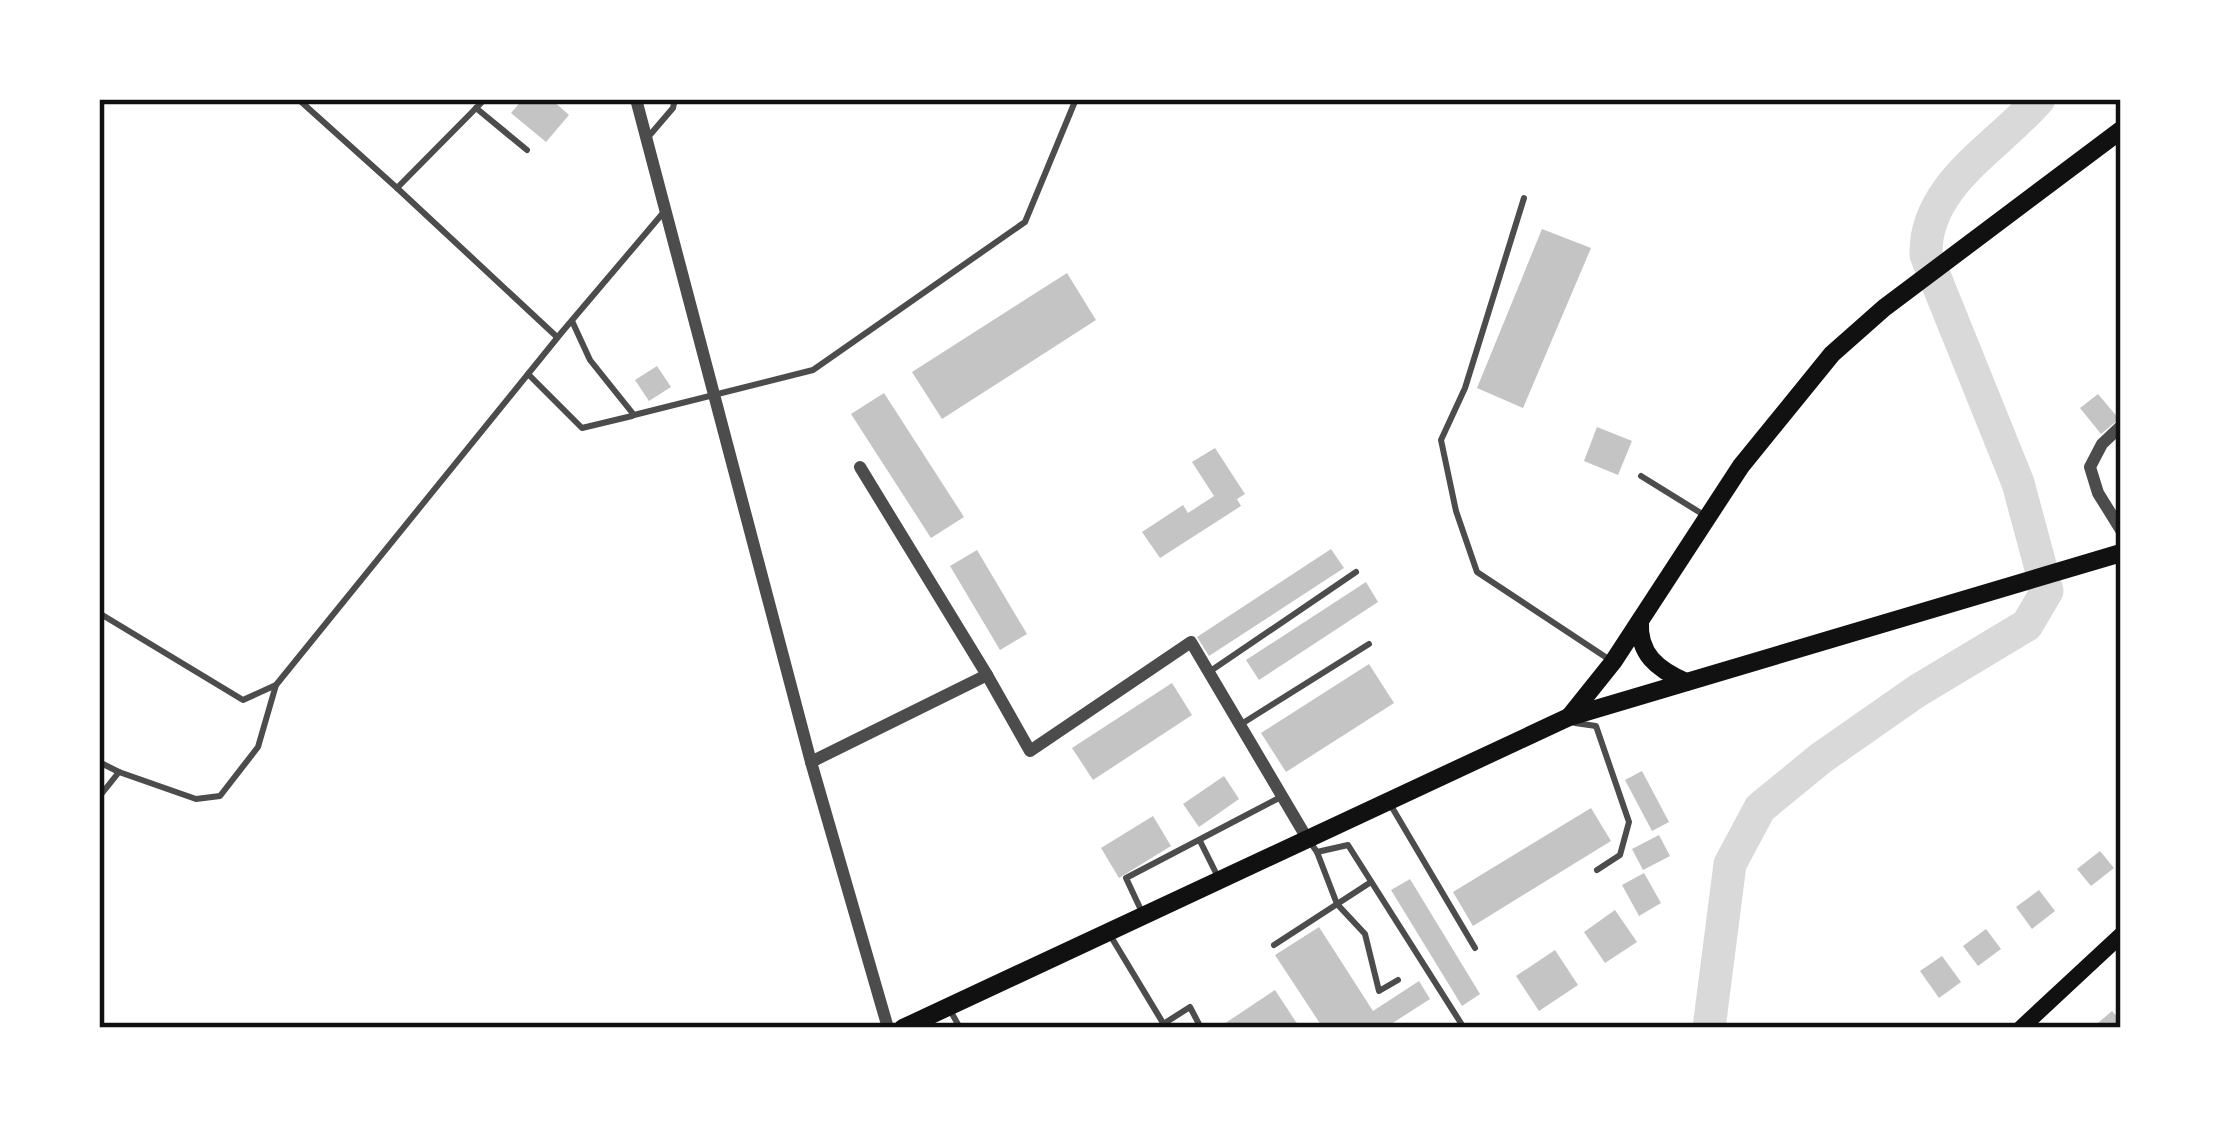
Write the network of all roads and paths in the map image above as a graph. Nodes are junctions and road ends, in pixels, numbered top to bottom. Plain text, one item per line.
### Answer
1 (298, 99) edge
2 (485, 99) edge
3 (637, 99) edge
4 (675, 99) edge
5 (1076, 99) edge
6 (476, 108) junction
7 (2121, 130) edge
8 (647, 139) junction
9 (527, 150) dead end
10 (397, 188) junction
11 (1524, 198) dead end
12 (666, 211) junction
13 (572, 321) junction
14 (558, 338) junction
15 (528, 374) junction
16 (715, 392) junction
17 (634, 415) junction
18 (2121, 426) edge
19 (860, 467) dead end
20 (1641, 476) dead end
21 (1708, 517) junction
22 (2121, 530) edge
23 (2114, 555) edge
24 (1356, 572) dead end
25 (99, 613) edge
26 (1640, 621) junction
27 (1369, 644) dead end
28 (1613, 662) junction
29 (1209, 672) junction
30 (987, 675) junction
31 (1686, 682) junction
32 (275, 685) junction
33 (1564, 718) junction
34 (1240, 724) junction
35 (99, 762) edge
36 (811, 762) junction
37 (119, 772) junction
38 (1282, 796) junction
39 (99, 797) edge
40 (1389, 801) junction
41 (1200, 839) junction
42 (1312, 846) junction
43 (1597, 871) dead end
44 (1220, 880) junction
45 (1372, 882) junction
46 (1337, 904) junction
47 (1144, 916) junction
48 (1108, 932) junction
49 (2121, 935) edge
50 (1274, 945) dead end
51 (1475, 948) dead end
52 (1398, 980) dead end
53 (948, 1007) junction
54 (1160, 1025) edge
55 (888, 1028) edge
56 (903, 1028) edge
57 (960, 1028) edge
58 (1201, 1028) edge
59 (1464, 1028) edge
60 (2021, 1028) edge

1 - 10 lane
2 - 6 lane
3 - 8 street
4 - 8 lane
5 - 16 lane
6 - 9 lane
6 - 10 lane
7 - 21 main road
8 - 12 street
10 - 14 lane
11 - 28 lane
12 - 13 lane
12 - 16 street
13 - 14 lane
13 - 17 lane
14 - 15 lane
15 - 17 lane
15 - 32 lane
16 - 17 lane
16 - 36 street
18 - 22 street
19 - 30 street
20 - 21 lane
21 - 26 main road
23 - 31 main road
24 - 29 lane
25 - 32 lane
26 - 28 main road
26 - 31 main road
27 - 34 lane
28 - 33 main road
29 - 30 street
29 - 34 street
30 - 36 street
31 - 33 main road
32 - 37 lane
33 - 40 main road
33 - 43 lane
34 - 38 street
35 - 37 lane
36 - 55 street
37 - 39 lane
38 - 41 lane
38 - 42 street
40 - 42 main road
40 - 51 lane
41 - 44 lane
41 - 47 lane
42 - 44 main road
42 - 45 lane
42 - 46 lane
44 - 47 main road
45 - 46 lane
45 - 59 lane
46 - 50 lane
46 - 52 lane
47 - 48 main road
48 - 53 main road
48 - 54 lane
49 - 60 main road
53 - 56 main road
53 - 57 lane
54 - 58 lane

